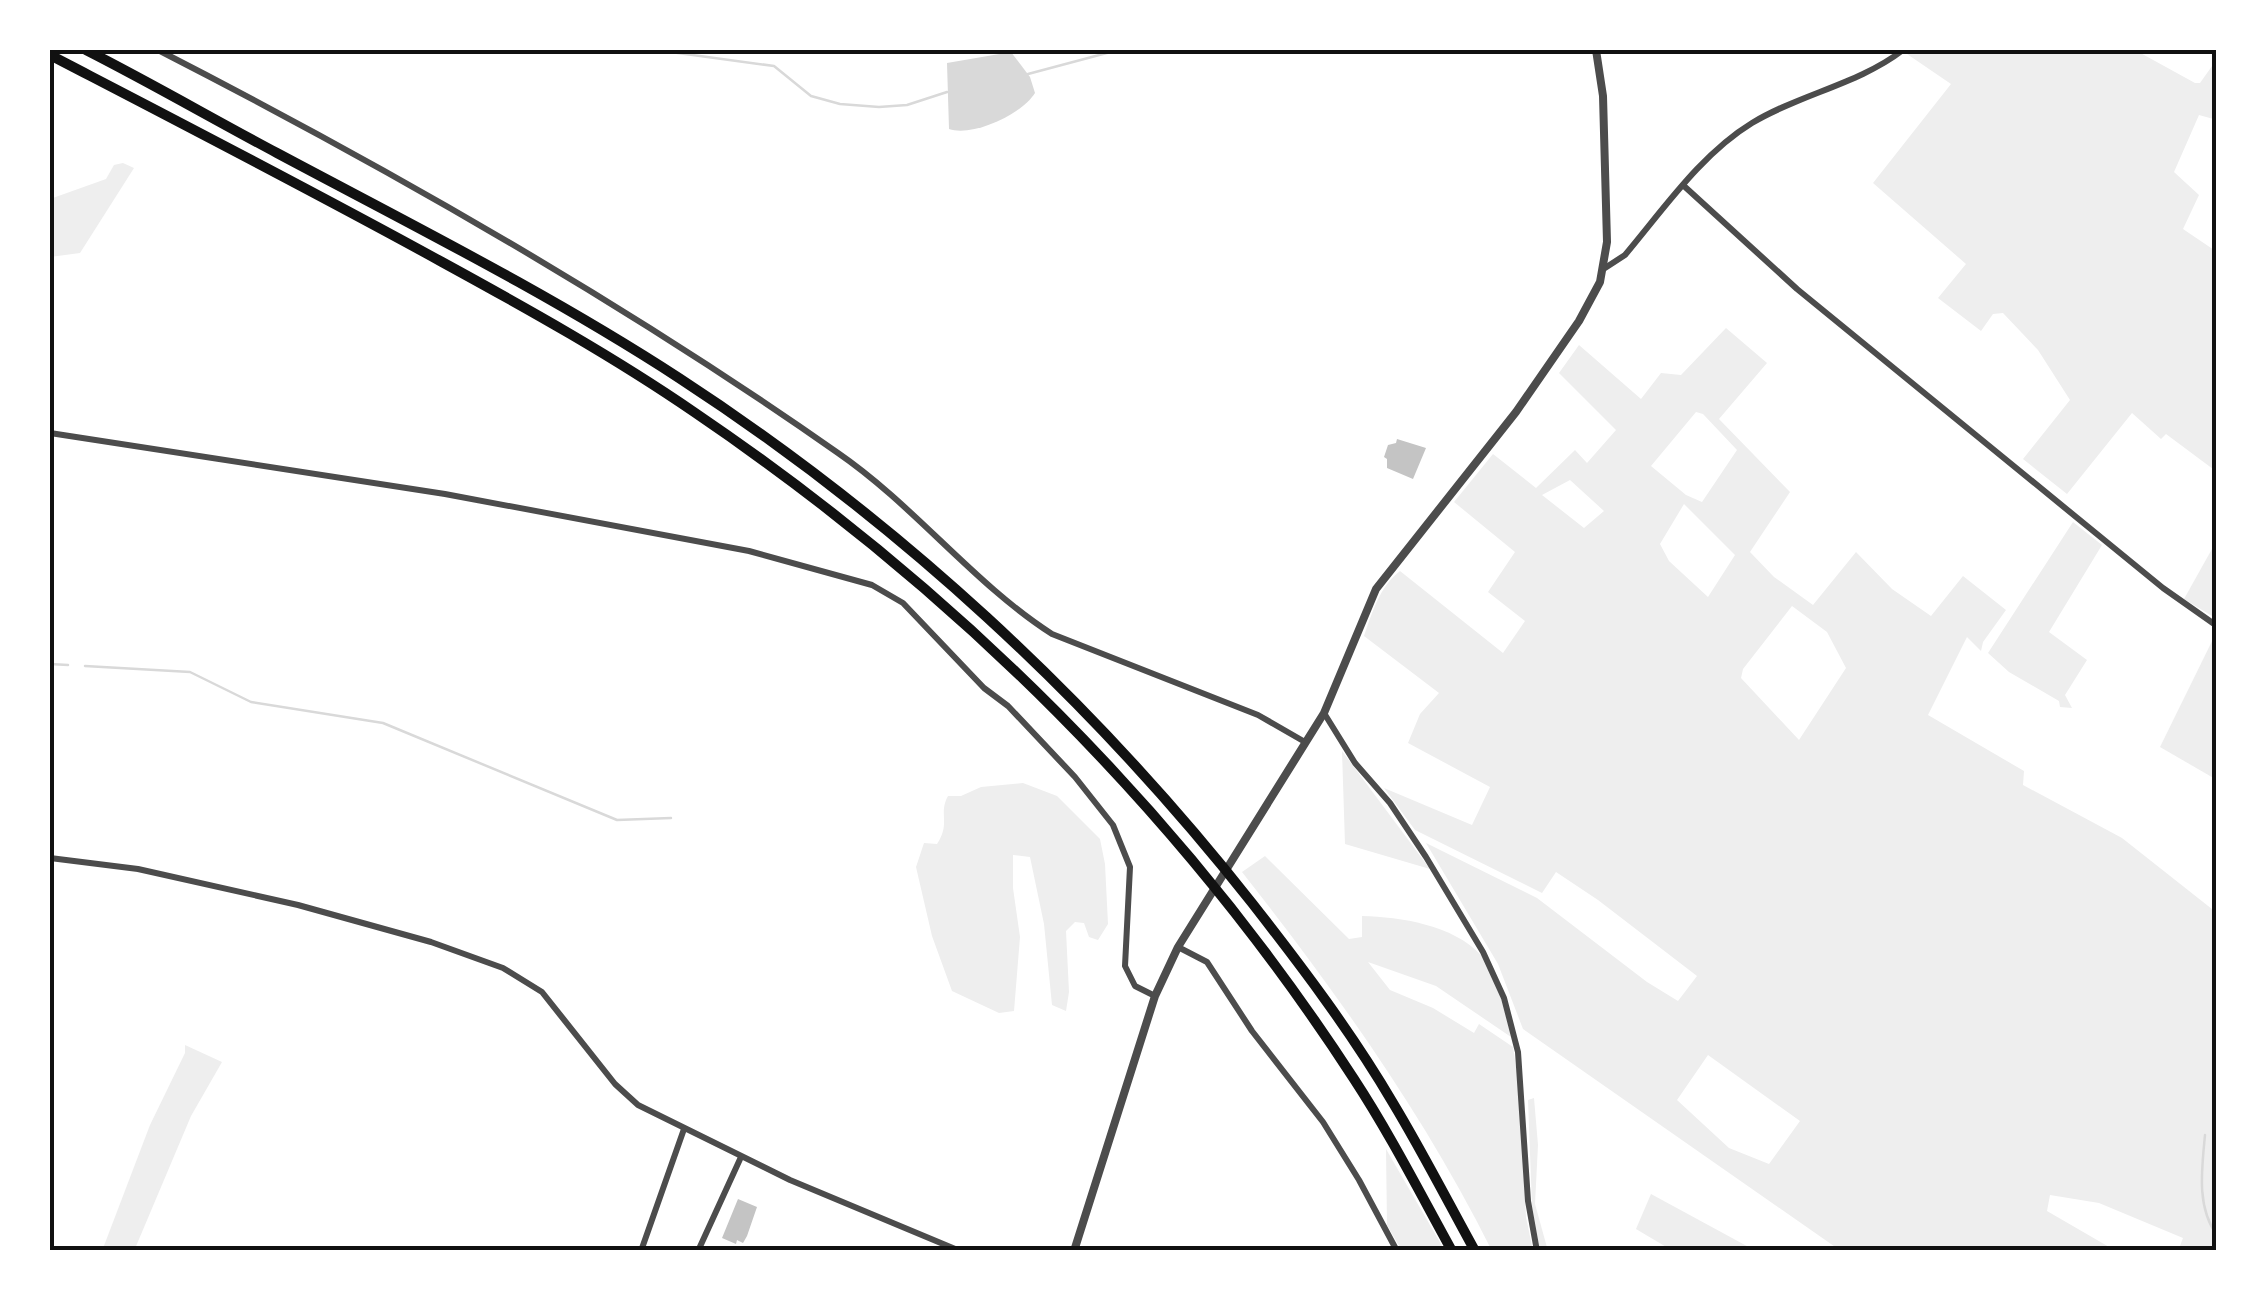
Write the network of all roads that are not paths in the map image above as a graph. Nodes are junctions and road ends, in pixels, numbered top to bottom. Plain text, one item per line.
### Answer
1 (86, 50) edge
2 (158, 50) edge
3 (1596, 50) edge
4 (1904, 50) edge
5 (50, 55) edge
6 (1684, 186) junction
7 (1605, 268) junction
8 (50, 433) edge
9 (2217, 626) edge
10 (1324, 713) junction
11 (1305, 742) junction
12 (50, 858) edge
13 (1178, 947) junction
14 (1154, 996) junction
15 (684, 1128) junction
16 (740, 1157) junction
17 (641, 1251) edge
18 (698, 1251) edge
19 (960, 1251) edge
20 (1074, 1251) edge
21 (1397, 1251) edge
22 (1452, 1251) edge
23 (1475, 1251) edge
24 (1537, 1251) edge

1 - 23 highway
2 - 11 street
3 - 7 street
4 - 6 street
5 - 22 highway
6 - 7 street
6 - 9 street
7 - 10 street
8 - 14 street
10 - 11 street
10 - 24 street
11 - 13 street
12 - 15 street
13 - 14 street
13 - 21 street
14 - 20 street
15 - 16 street
15 - 17 street
16 - 18 street
16 - 19 street

